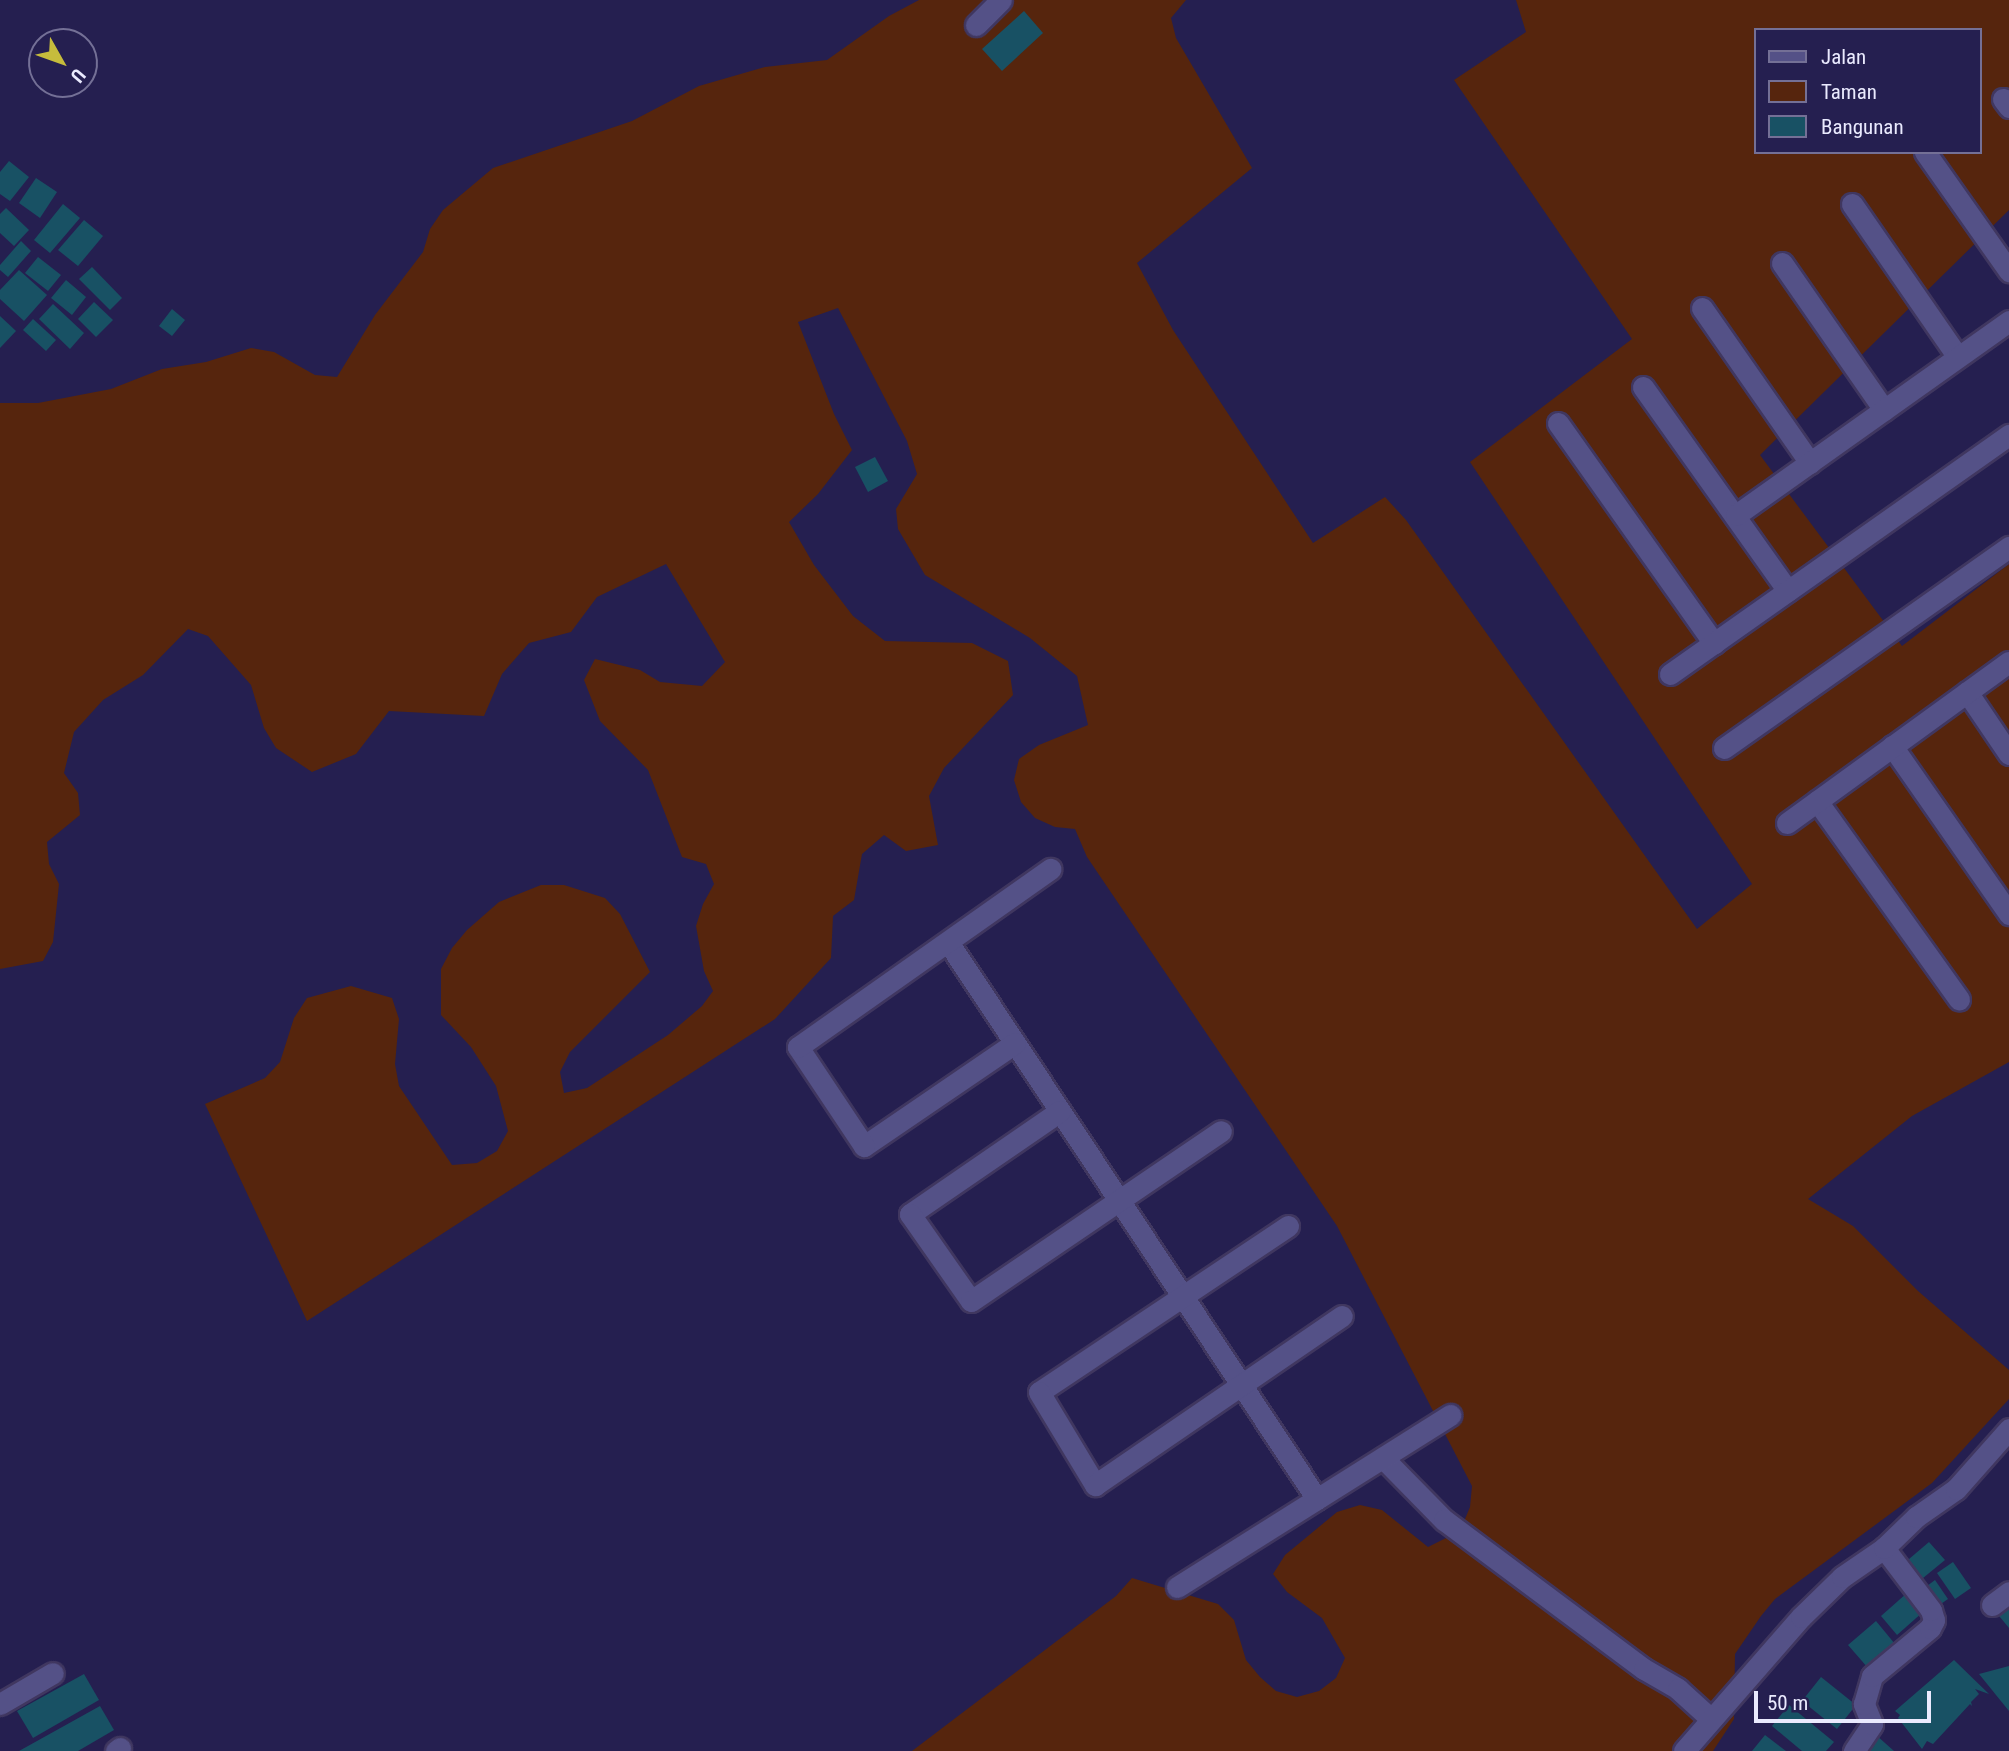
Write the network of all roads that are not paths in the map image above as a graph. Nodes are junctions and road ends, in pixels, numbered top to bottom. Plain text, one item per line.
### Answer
1 (1001, 0) edge
2 (976, 25) dead end
3 (1926, 154) edge
4 (1852, 204) dead end
5 (1782, 263) dead end
6 (2009, 271) edge
7 (1702, 308) dead end
8 (2009, 321) edge
9 (1958, 357) junction
10 (1643, 387) dead end
11 (1884, 410) junction
12 (1558, 423) dead end
13 (2009, 435) edge
14 (1810, 463) junction
15 (1736, 515) junction
16 (2009, 547) edge
17 (1788, 591) junction
18 (1714, 643) junction
19 (2009, 662) edge
20 (1670, 674) dead end
21 (1967, 692) junction
22 (1892, 746) junction
23 (1724, 748) dead end
24 (2009, 754) edge
25 (1817, 801) junction
26 (1787, 823) dead end
27 (1050, 869) dead end
28 (2009, 914) edge
29 (947, 942) junction
30 (1959, 999) dead end
31 (1015, 1043) junction
32 (1060, 1111) junction
33 (1221, 1131) dead end
34 (1118, 1199) junction
35 (1288, 1226) dead end
36 (1183, 1297) junction
37 (1342, 1316) dead end
38 (1241, 1385) junction
39 (1450, 1415) dead end
40 (2009, 1429) edge
41 (1383, 1458) junction
42 (1317, 1499) junction
43 (1884, 1548) junction
44 (1177, 1587) dead end
45 (53, 1673) dead end
46 (0, 1704) edge
47 (1711, 1719) junction
48 (1684, 1751) edge
49 (1854, 1751) edge

1 - 2 street
3 - 6 street
4 - 9 street
5 - 11 street
7 - 14 street
8 - 9 street
9 - 11 street
10 - 15 street
11 - 14 street
12 - 18 street
13 - 17 street
14 - 15 street
15 - 17 street
16 - 23 street
17 - 18 street
18 - 20 street
19 - 21 street
21 - 22 street
21 - 24 street
22 - 25 street
22 - 28 street
25 - 26 street
25 - 30 street
27 - 29 street
29 - 31 street
29 - 31 street
31 - 32 street
32 - 34 street
32 - 34 street
33 - 34 street
34 - 36 street
35 - 36 street
36 - 38 street
36 - 38 street
37 - 38 street
38 - 42 street
39 - 41 street
40 - 43 street
41 - 42 street
41 - 47 street
42 - 44 street
43 - 47 street
43 - 49 street
45 - 46 street
47 - 48 street

